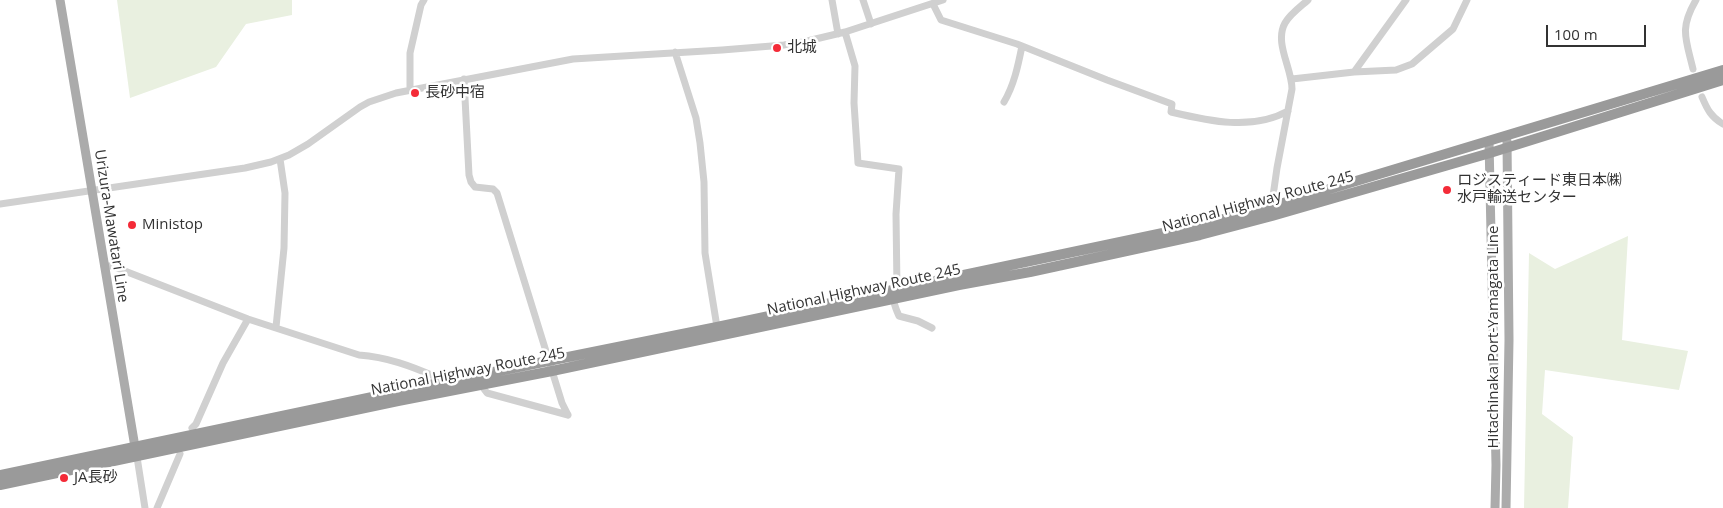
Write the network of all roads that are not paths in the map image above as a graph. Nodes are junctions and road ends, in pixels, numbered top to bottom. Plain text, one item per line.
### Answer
1 (60, 0) edge
2 (424, 0) edge
3 (832, 0) edge
4 (863, 0) edge
5 (943, 0) edge
6 (1308, 0) edge
7 (1406, 0) edge
8 (1467, 0) edge
9 (1696, 0) edge
10 (933, 4) junction
11 (871, 24) junction
12 (842, 33) junction
13 (1022, 46) junction
14 (675, 52) junction
15 (1692, 69) dead end
16 (1723, 70) edge
17 (1354, 72) junction
18 (464, 79) junction
19 (1292, 79) junction
20 (1723, 80) edge
21 (410, 90) junction
22 (1702, 97) dead end
23 (1004, 102) dead end
24 (1288, 111) junction
25 (1723, 124) edge
26 (1506, 136) junction
27 (1490, 141) junction
28 (1507, 147) junction
29 (1490, 153) junction
30 (280, 159) junction
31 (92, 190) junction
32 (0, 204) edge
33 (1271, 212) junction
34 (104, 266) junction
35 (895, 294) junction
36 (248, 319) junction
37 (276, 327) junction
38 (717, 327) junction
39 (932, 328) dead end
40 (548, 361) junction
41 (552, 371) junction
42 (439, 383) junction
43 (481, 386) junction
44 (192, 428) dead end
45 (136, 452) junction
46 (180, 454) dead end
47 (0, 474) edge
48 (0, 485) edge
49 (145, 508) edge
50 (157, 508) edge
51 (1495, 508) edge
52 (1506, 508) edge

1 - 31 main road, Urizura-Mawatari Line
2 - 21 street
3 - 12 street
4 - 11 street
5 - 10 street
6 - 19 street
7 - 17 street
8 - 17 street
9 - 15 street
10 - 11 street
10 - 13 street
11 - 12 street
12 - 14 street
12 - 35 street
13 - 23 street
13 - 24 street
14 - 18 street
14 - 38 street
16 - 26 highway, National Highway Route 245
17 - 19 street
18 - 21 street
18 - 40 street
19 - 24 street
20 - 28 highway, National Highway Route 245
21 - 30 street
22 - 25 street
24 - 33 street
26 - 27 highway, National Highway Route 245
26 - 28 main road, Hitachinaka Port-Yamagata Line
27 - 29 main road, Hitachinaka Port-Yamagata Line
27 - 33 highway, National Highway Route 245
28 - 29 highway, National Highway Route 245
28 - 52 main road, Hitachinaka Port-Yamagata Line
29 - 33 highway, National Highway Route 245
29 - 51 main road, Hitachinaka Port-Yamagata Line
30 - 31 street
30 - 37 street
31 - 32 street
31 - 34 main road, Urizura-Mawatari Line
33 - 35 highway, National Highway Route 245
34 - 36 street
34 - 45 main road, Urizura-Mawatari Line
35 - 38 highway, National Highway Route 245
35 - 39 street
35 - 41 highway, National Highway Route 245
36 - 37 street
36 - 44 street
37 - 42 street
38 - 40 highway, National Highway Route 245
40 - 41 street
40 - 42 highway, National Highway Route 245
41 - 43 highway, National Highway Route 245
41 - 43 street
42 - 45 highway, National Highway Route 245
43 - 45 highway, National Highway Route 245
45 - 47 highway, National Highway Route 245
45 - 48 highway, National Highway Route 245
45 - 49 street
46 - 50 street

